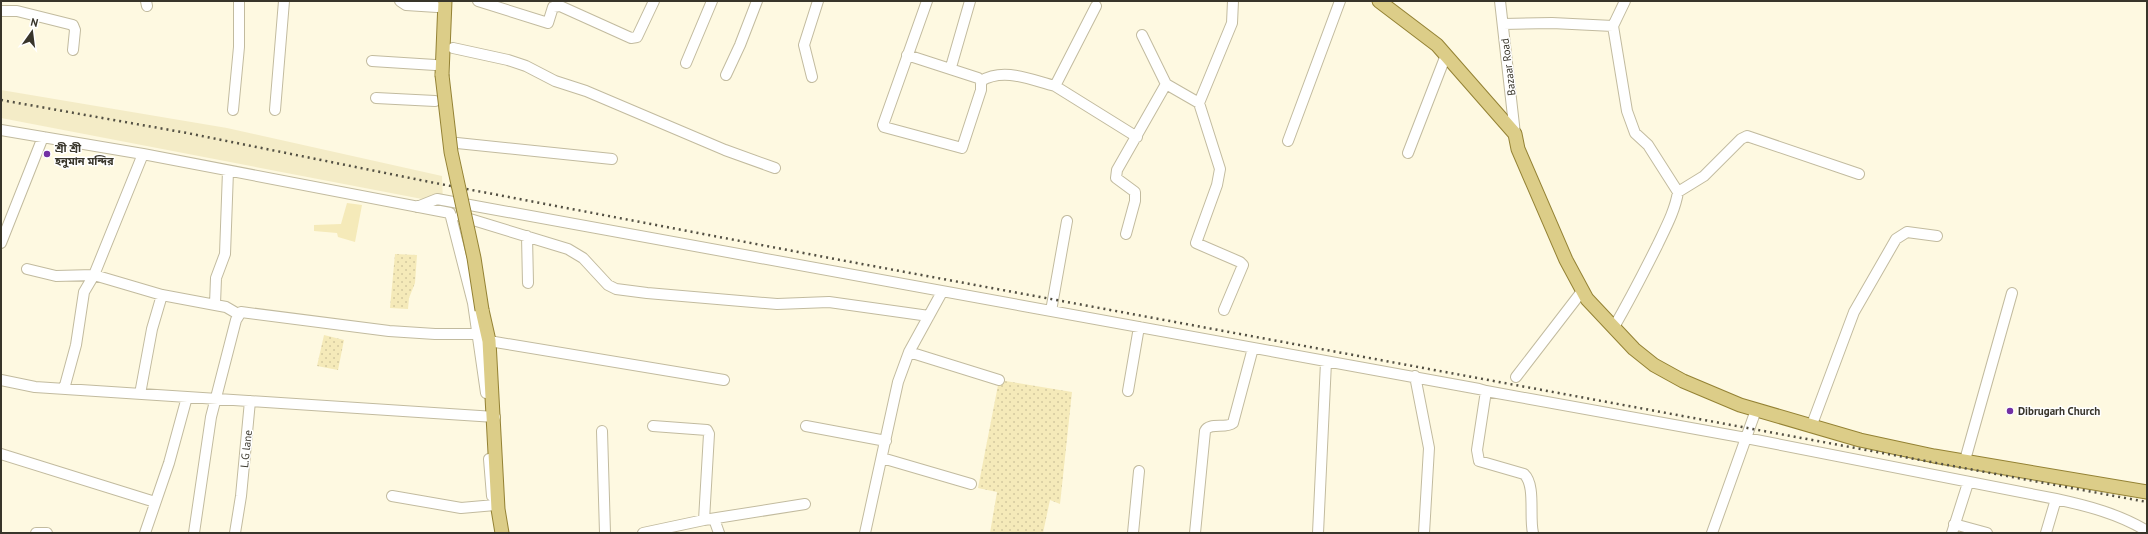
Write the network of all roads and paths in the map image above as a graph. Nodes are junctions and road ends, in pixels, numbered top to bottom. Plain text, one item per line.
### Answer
1 (239, 1) edge
2 (284, 1) edge
3 (400, 1) edge
4 (478, 1) edge
5 (654, 1) edge
6 (712, 1) edge
7 (757, 1) edge
8 (818, 1) edge
9 (928, 1) edge
10 (970, 1) edge
11 (1233, 1) edge
12 (1340, 1) edge
13 (1379, 1) edge
14 (1500, 1) edge
15 (1625, 1) edge
16 (441, 4) edge
17 (1096, 6) dead end
18 (1, 11) edge
19 (1503, 24) junction
20 (1613, 26) junction
21 (1142, 35) dead end
22 (453, 48) dead end
23 (73, 50) dead end
24 (907, 55) junction
25 (1446, 55) junction
26 (372, 61) dead end
27 (686, 63) dead end
28 (950, 67) junction
29 (439, 70) junction
30 (726, 75) dead end
31 (812, 77) dead end
32 (981, 80) junction
33 (1166, 84) junction
34 (1055, 86) junction
35 (376, 98) dead end
36 (435, 101) dead end
37 (1199, 103) junction
38 (233, 110) dead end
39 (275, 110) dead end
40 (1, 130) edge
41 (1515, 134) junction
42 (43, 137) junction
43 (1137, 137) junction
44 (1288, 140) dead end
45 (456, 143) dead end
46 (1408, 153) dead end
47 (142, 154) junction
48 (612, 159) dead end
49 (775, 168) dead end
50 (228, 171) junction
51 (1859, 174) dead end
52 (1678, 192) junction
53 (417, 207) junction
54 (450, 213) junction
55 (1067, 220) dead end
56 (1126, 234) dead end
57 (527, 236) junction
58 (1936, 236) dead end
59 (1, 242) edge
60 (27, 269) dead end
61 (94, 275) junction
62 (528, 283) dead end
63 (1582, 290) junction
64 (942, 292) junction
65 (2012, 292) dead end
66 (162, 295) junction
67 (215, 304) junction
68 (1224, 310) dead end
69 (1051, 312) junction
70 (238, 314) junction
71 (929, 316) junction
72 (1140, 327) junction
73 (1614, 328) junction
74 (478, 334) junction
75 (489, 342) junction
76 (1253, 348) junction
77 (909, 352) junction
78 (1326, 362) junction
79 (1415, 376) junction
80 (1516, 377) dead end
81 (1, 380) edge
82 (724, 380) dead end
83 (999, 380) dead end
84 (64, 389) junction
85 (1128, 391) dead end
86 (1486, 391) junction
87 (140, 394) junction
88 (187, 397) junction
89 (216, 398) junction
90 (250, 401) junction
91 (1756, 410) junction
92 (492, 416) junction
93 (653, 426) dead end
94 (806, 426) dead end
95 (1811, 427) junction
96 (602, 431) dead end
97 (1746, 438) junction
98 (886, 441) junction
99 (1, 454) edge
100 (882, 458) junction
101 (1964, 460) junction
102 (1139, 471) dead end
103 (1968, 483) junction
104 (971, 484) dead end
105 (2147, 492) edge
106 (392, 496) dead end
107 (2056, 499) junction
108 (155, 502) junction
109 (805, 504) dead end
110 (496, 507) junction
111 (709, 519) junction
112 (1953, 529) edge
113 (2147, 531) edge
114 (36, 533) edge
115 (47, 533) edge
116 (145, 533) edge
117 (194, 533) edge
118 (235, 533) edge
119 (502, 533) edge
120 (605, 533) edge
121 (643, 533) edge
122 (719, 533) edge
123 (865, 533) edge
124 (1134, 533) edge
125 (1196, 533) edge
126 (1318, 533) edge
127 (1424, 533) edge
128 (1533, 533) edge
129 (1712, 533) edge
130 (1987, 533) edge
131 (2046, 533) edge

1 - 38 street
2 - 39 street
3 - 16 street
4 - 5 street
6 - 27 street
7 - 30 street
8 - 31 street
9 - 24 street
10 - 28 street
11 - 37 street
12 - 44 street
13 - 25 main road
14 - 19 street, Bazaar Road
15 - 20 street
16 - 29 main road
17 - 34 street
18 - 23 street
19 - 20 street
19 - 41 street, Bazaar Road
20 - 52 street
21 - 33 street
22 - 49 street
24 - 28 street
24 - 32 street
25 - 41 main road
25 - 46 street
26 - 29 street
28 - 32 street
29 - 75 main road, bridge
32 - 34 street
33 - 37 street
33 - 43 street
34 - 43 street
35 - 36 street
37 - 68 street
40 - 42 street
41 - 63 main road
42 - 47 street
42 - 59 street
43 - 56 street
45 - 48 street
47 - 50 street
47 - 61 street
50 - 53 street
50 - 67 street
51 - 52 street
52 - 73 street
53 - 54 street
53 - 64 street
54 - 57 street
54 - 74 street
55 - 69 street
57 - 62 street
57 - 71 street
58 - 95 street
60 - 61 street
61 - 66 street
61 - 84 street
63 - 73 main road
63 - 80 street
64 - 69 street
64 - 71 street
65 - 101 street
66 - 67 street
66 - 87 street
67 - 70 street
69 - 72 street
70 - 74 street
70 - 89 street
71 - 77 street
72 - 76 street
72 - 85 street
73 - 91 main road
74 - 92 street
75 - 82 street
75 - 92 main road
76 - 78 street
76 - 125 street
77 - 83 street
77 - 98 street
78 - 79 street
78 - 126 street
79 - 86 street
79 - 127 street
81 - 84 street
84 - 87 street
86 - 97 street
86 - 128 street
87 - 88 street
88 - 89 street
88 - 108 street
89 - 90 street
89 - 117 street
90 - 92 street
90 - 118 street, L.G lane
91 - 95 main road
91 - 97 street
92 - 110 main road
93 - 111 street
94 - 98 street
95 - 101 main road
96 - 120 street
97 - 103 street
97 - 129 street
98 - 100 street
99 - 108 street
100 - 104 street
100 - 123 street
101 - 105 main road
102 - 124 street
103 - 107 street
103 - 112 street
106 - 110 street
107 - 113 street
107 - 131 street
108 - 116 street
109 - 111 street
110 - 119 main road
111 - 121 street
111 - 122 street
112 - 130 street
114 - 115 street

